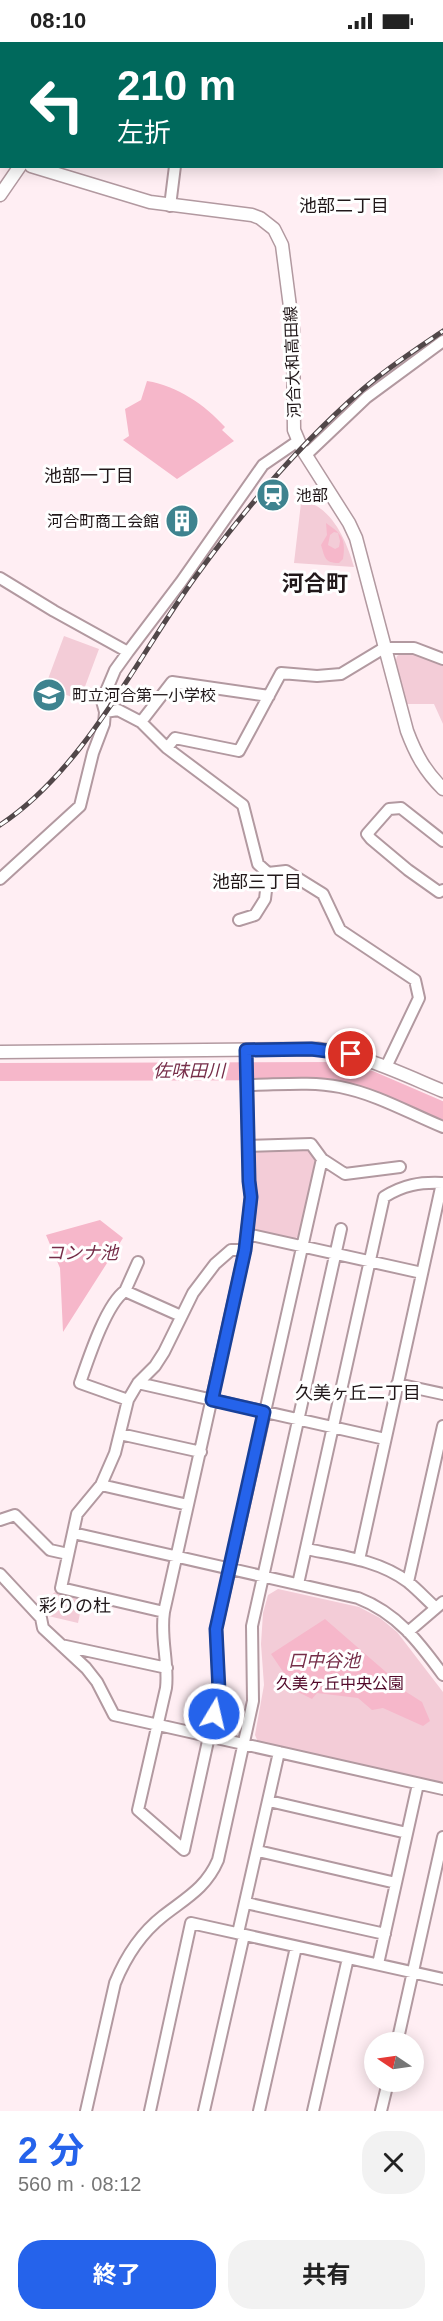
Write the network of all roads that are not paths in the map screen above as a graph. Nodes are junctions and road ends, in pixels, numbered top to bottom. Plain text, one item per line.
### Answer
1 (19, 168) edge
2 (38, 168) edge
3 (176, 168) edge
4 (0, 195) edge
5 (170, 206) junction
6 (443, 341) edge
7 (298, 441) junction
8 (306, 455) junction
9 (0, 578) edge
10 (384, 648) junction
11 (128, 652) junction
12 (443, 659) edge
13 (269, 696) junction
14 (105, 712) junction
15 (141, 722) junction
16 (167, 748) junction
17 (443, 789) edge
18 (443, 841) edge
19 (268, 873) junction
20 (0, 879) edge
21 (443, 890) edge
22 (239, 920) dead end
23 (246, 1050) junction
24 (0, 1052) edge
25 (386, 1067) junction
26 (247, 1085) junction
27 (443, 1091) edge
28 (443, 1127) edge
29 (248, 1146) junction
30 (321, 1159) junction
31 (400, 1167) dead end
32 (341, 1229) dead end
33 (247, 1234) junction
34 (302, 1246) junction
35 (245, 1250) junction
36 (336, 1254) junction
37 (370, 1261) junction
38 (138, 1262) dead end
39 (422, 1274) junction
40 (125, 1291) junction
41 (181, 1316) junction
42 (138, 1383) junction
43 (397, 1384) junction
44 (443, 1394) edge
45 (128, 1400) junction
46 (212, 1400) junction
47 (264, 1412) junction
48 (299, 1419) junction
49 (443, 1426) edge
50 (333, 1428) junction
51 (120, 1434) junction
52 (385, 1439) junction
53 (201, 1452) junction
54 (440, 1455) edge
55 (101, 1485) junction
56 (188, 1505) junction
57 (0, 1520) edge
58 (73, 1533) junction
59 (306, 1549) junction
60 (68, 1554) junction
61 (177, 1557) junction
62 (359, 1560) junction
63 (229, 1568) junction
64 (0, 1574) edge
65 (263, 1575) junction
66 (408, 1582) junction
67 (298, 1584) junction
68 (439, 1605) edge
69 (164, 1612) junction
70 (408, 1632) junction
71 (61, 1645) junction
72 (166, 1668) junction
73 (443, 1675) edge
74 (158, 1726) junction
75 (209, 1737) junction
76 (244, 1744) junction
77 (279, 1752) junction
78 (418, 1784) junction
79 (443, 1789) edge
80 (269, 1802) junction
81 (407, 1833) junction
82 (443, 1837) edge
83 (258, 1851) junction
84 (396, 1883) junction
85 (246, 1903) junction
86 (241, 1934) junction
87 (385, 1934) junction
88 (296, 1947) junction
89 (348, 1958) junction
90 (378, 1964) junction
91 (412, 1972) junction
92 (443, 1978) edge
93 (399, 2032) edge
94 (386, 2092) edge
95 (86, 2111) edge
96 (150, 2111) edge
97 (204, 2111) edge
98 (259, 2111) edge
99 (313, 2111) edge
100 (381, 2111) edge

1 - 4 main road
2 - 5 main road, 河合大和高田線
3 - 5 street
5 - 7 main road, 河合大和高田線
6 - 8 street
7 - 8 main road, 河合大和高田線
7 - 11 street
8 - 10 main road, 河合大和高田線
9 - 11 street
10 - 12 street
10 - 13 street
10 - 17 main road, 河合大和高田線
11 - 14 street
13 - 15 street
13 - 16 street
14 - 15 street
14 - 20 street
15 - 16 street
16 - 19 street
18 - 21 street
19 - 22 street
19 - 25 street
23 - 24 main road
23 - 25 main road
23 - 26 street
25 - 27 main road
26 - 28 street
26 - 29 street
29 - 30 street
29 - 33 street
30 - 31 street
30 - 34 street
32 - 36 street
33 - 34 street
33 - 35 street
34 - 36 street
34 - 47 street
35 - 41 street
35 - 46 street
36 - 37 street
36 - 48 street
37 - 39 street
37 - 39 street
37 - 50 street
38 - 40 street
39 - 43 street
40 - 41 street
40 - 45 street
41 - 42 street
42 - 45 street
42 - 46 street
43 - 44 street
43 - 52 street
45 - 51 street
46 - 47 street
46 - 53 street
47 - 48 street
47 - 63 street
48 - 50 street
48 - 65 street
49 - 54 street
50 - 52 street
50 - 59 street
51 - 53 street
51 - 55 street
52 - 62 street
53 - 56 street
54 - 66 street
55 - 56 street
55 - 58 street
56 - 61 street
57 - 60 street
58 - 60 street
58 - 61 street
59 - 62 street
59 - 67 street
60 - 69 street
61 - 63 street
61 - 69 street
62 - 66 street
63 - 65 street
63 - 75 street
64 - 71 street
65 - 67 street
65 - 76 street
66 - 68 street
67 - 70 street
68 - 70 street
69 - 72 street
70 - 73 street
71 - 72 street
71 - 74 street
72 - 74 street
74 - 75 street
74 - 75 street
75 - 76 street
76 - 77 street
76 - 95 street
77 - 78 street
77 - 80 street
78 - 79 street
78 - 81 street
80 - 81 street
80 - 83 street
81 - 84 street
82 - 91 street
83 - 84 street
83 - 85 street
84 - 87 street
85 - 86 street
85 - 87 street
86 - 88 street
86 - 96 street
86 - 97 street
87 - 90 street
88 - 89 street
88 - 98 street
89 - 90 street
89 - 99 street
90 - 91 street
91 - 92 street
91 - 93 street
94 - 100 street

